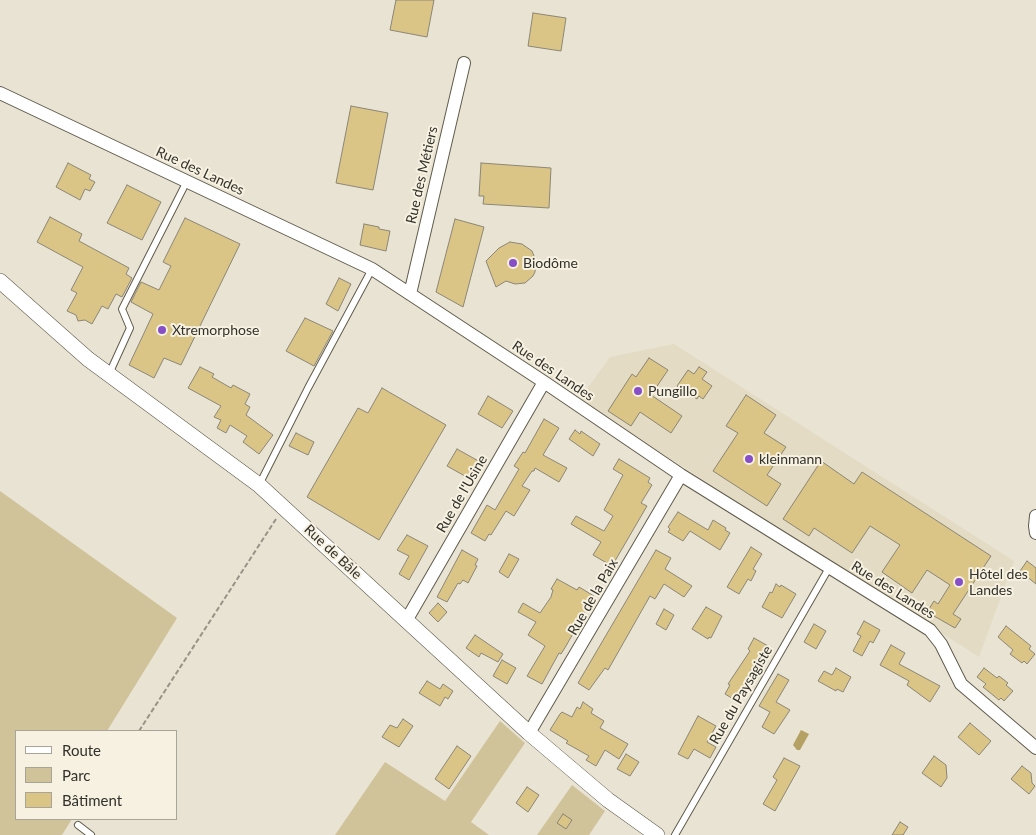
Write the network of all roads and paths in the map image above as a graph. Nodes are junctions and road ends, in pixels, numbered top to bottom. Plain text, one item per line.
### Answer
1 (464, 63) dead end
2 (0, 93) edge
3 (187, 181) junction
4 (372, 269) junction
5 (0, 280) edge
6 (410, 294) junction
7 (108, 375) junction
8 (544, 382) junction
9 (681, 475) junction
10 (259, 485) junction
11 (284, 507) junction
12 (1036, 516) edge
13 (1036, 533) edge
14 (829, 568) junction
15 (406, 621) junction
16 (140, 730) edge
17 (529, 733) junction
18 (1036, 748) edge
19 (78, 825) dead end
20 (91, 835) edge
21 (657, 835) edge
22 (675, 835) edge

1 - 6 street, Rue des Métiers
2 - 3 street, Rue des Landes
3 - 4 street, Rue des Landes
3 - 7 lane
4 - 6 street, Rue des Landes
4 - 10 lane
5 - 7 street, Rue de Bâle
6 - 8 street, Rue des Landes
7 - 10 street, Rue de Bâle
8 - 9 street, Rue des Landes
8 - 15 street, Rue de l'Usine
9 - 14 street, Rue des Landes
9 - 17 street, Rue de la Paix
10 - 11 street, Rue de Bâle
11 - 15 street, Rue de Bâle
11 - 16 path
12 - 13 street
14 - 18 street, Rue des Landes
14 - 22 lane, Rue du Paysagiste
15 - 17 street, Rue de Bâle
17 - 21 street, Rue de Bâle
19 - 20 lane

